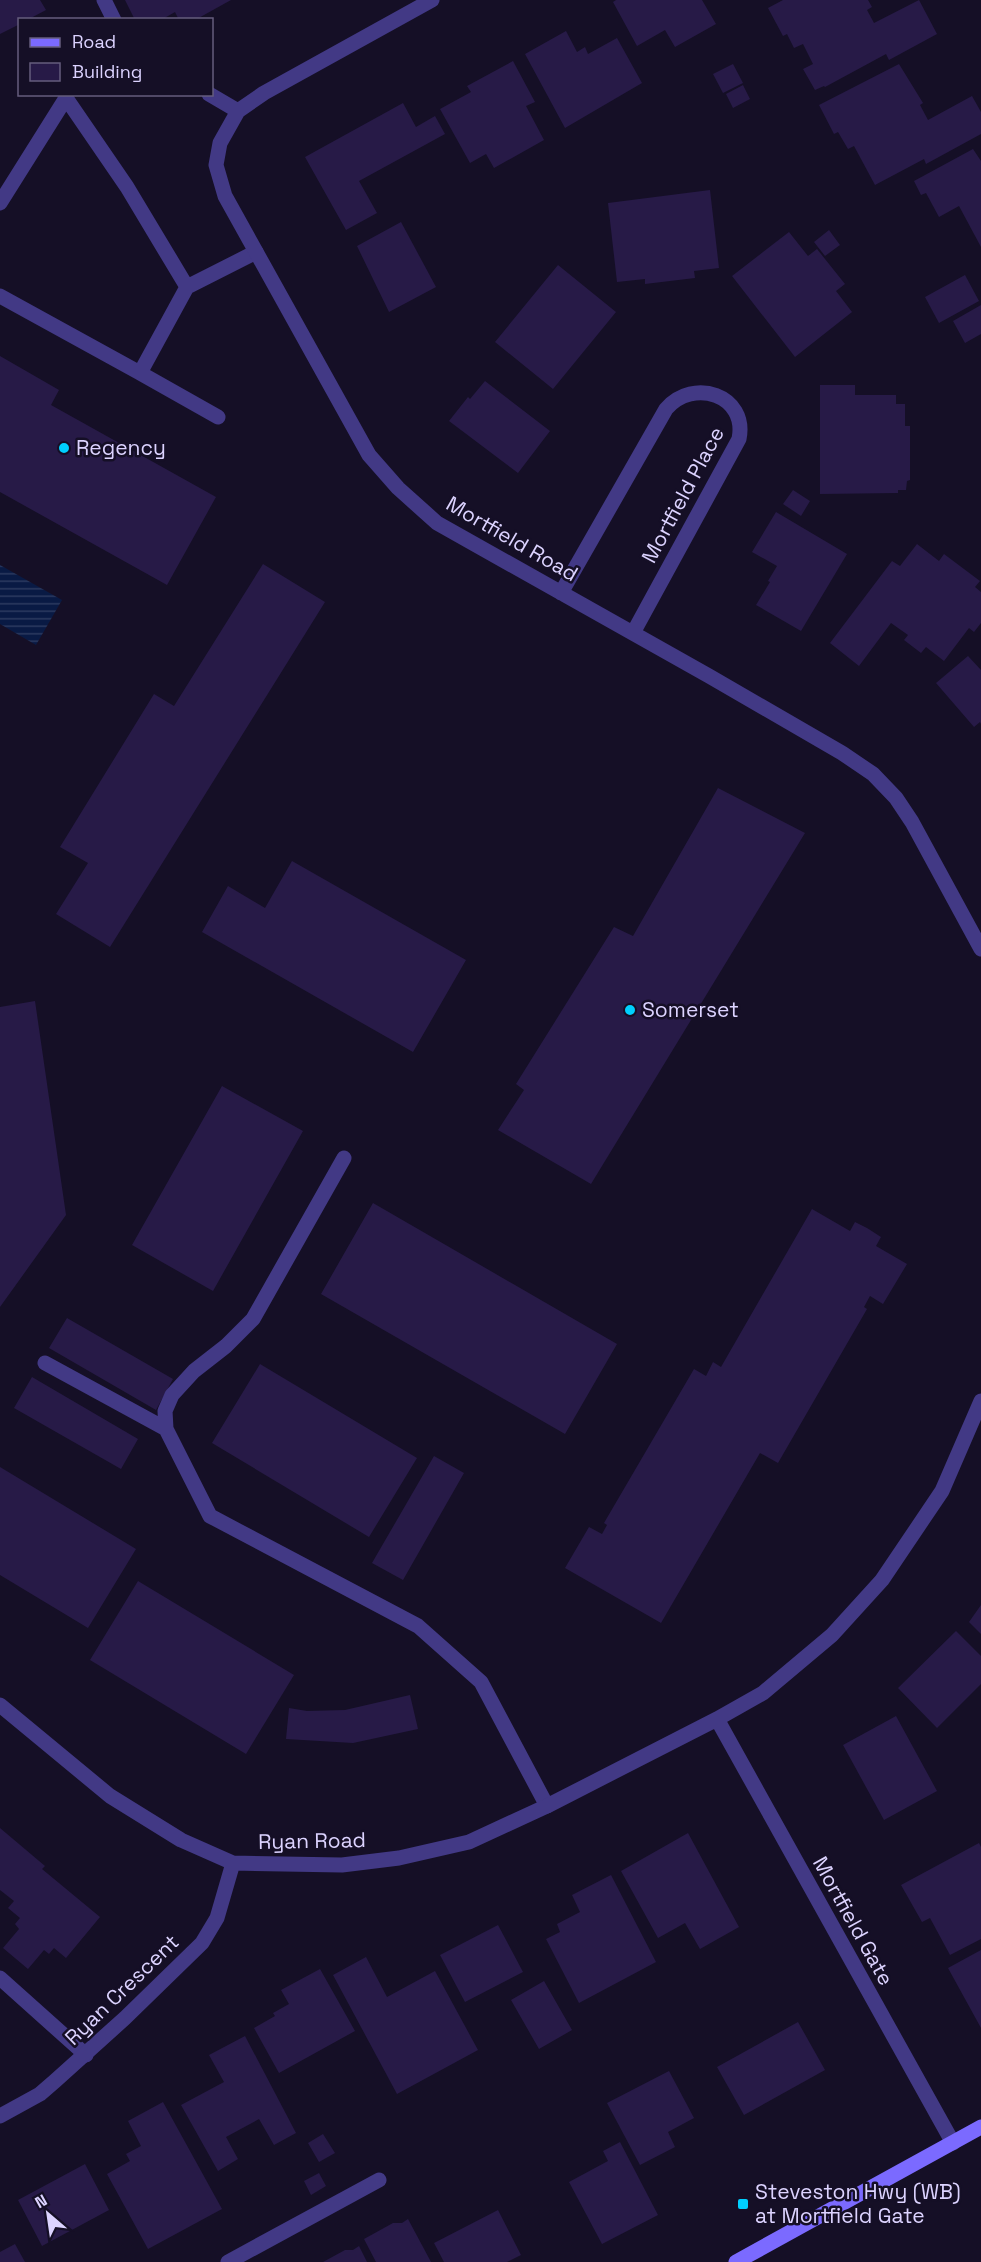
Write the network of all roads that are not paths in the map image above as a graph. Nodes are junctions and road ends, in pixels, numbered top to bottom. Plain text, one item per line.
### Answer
1 (104, 0) edge
2 (432, 0) edge
3 (113, 18) edge
4 (212, 96) edge
5 (238, 111) junction
6 (0, 203) edge
7 (256, 252) junction
8 (187, 287) junction
9 (0, 296) edge
10 (140, 373) junction
11 (218, 417) dead end
12 (561, 592) junction
13 (633, 633) junction
14 (981, 949) edge
15 (344, 1158) dead end
16 (45, 1363) dead end
17 (981, 1401) edge
18 (166, 1429) junction
19 (0, 1705) edge
20 (717, 1719) junction
21 (547, 1806) junction
22 (233, 1863) junction
23 (0, 1978) edge
24 (86, 2055) junction
25 (0, 2116) edge
26 (981, 2127) edge
27 (953, 2143) junction
28 (379, 2180) dead end
29 (228, 2262) edge
30 (736, 2262) edge

1 - 3 street
2 - 5 street, Mortfield Road
4 - 5 street
5 - 7 street, Mortfield Road
6 - 8 street
7 - 8 street
7 - 12 street, Mortfield Road
8 - 10 street
9 - 10 street
10 - 11 street
12 - 13 street, Mortfield Road
12 - 13 street, Mortfield Place
13 - 14 street, Mortfield Road
15 - 18 street
16 - 18 street
17 - 20 street
18 - 21 street
19 - 22 street, Ryan Road
20 - 21 street, Ryan Road
20 - 27 street, Mortfield Gate
21 - 22 street, Ryan Road
22 - 24 street, Ryan Crescent
23 - 24 street
24 - 25 street, Ryan Crescent
26 - 27 main road
27 - 30 main road
28 - 29 street

